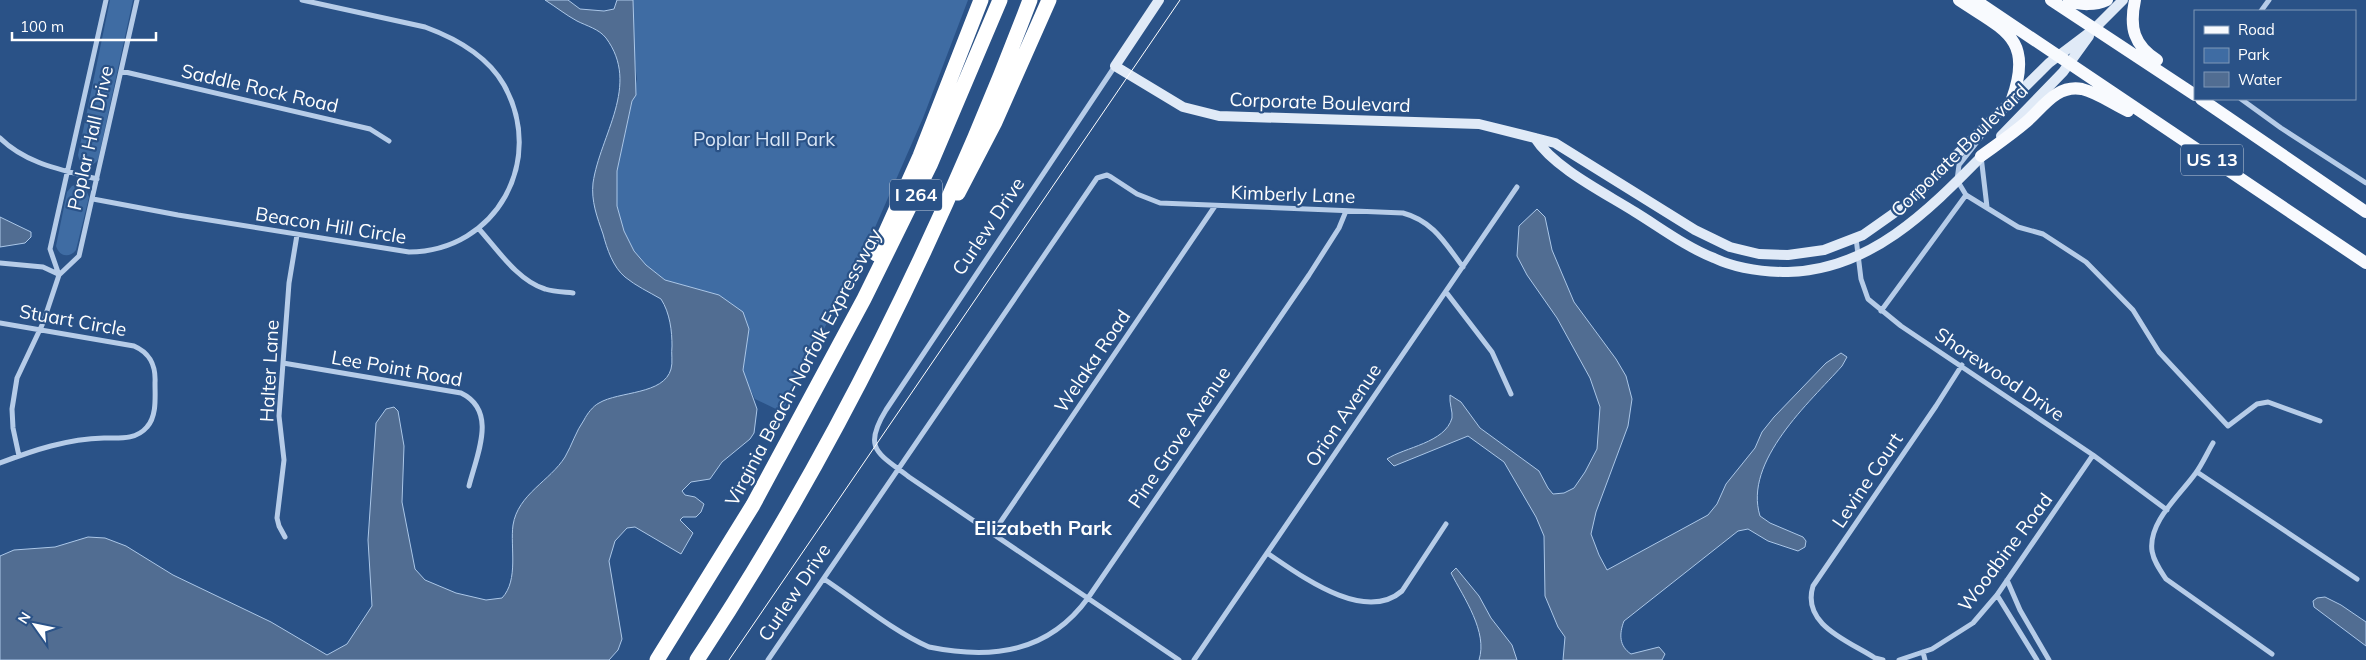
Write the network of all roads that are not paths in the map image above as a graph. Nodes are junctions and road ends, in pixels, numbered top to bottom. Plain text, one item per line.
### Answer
1 (106, 0) edge
2 (137, 0) edge
3 (302, 0) edge
4 (981, 0) edge
5 (1000, 0) edge
6 (1030, 0) edge
7 (1050, 0) edge
8 (1159, 0) edge
9 (1959, 0) edge
10 (1975, 0) edge
11 (2051, 0) edge
12 (2069, 0) edge
13 (2106, 0) edge
14 (2123, 0) edge
15 (2135, 0) edge
16 (2094, 29) junction
17 (2058, 56) junction
18 (2070, 64) junction
19 (1115, 66) junction
20 (121, 70) junction
21 (2194, 84) edge
22 (2194, 94) edge
23 (2012, 99) junction
24 (2203, 100) edge
25 (2211, 100) edge
26 (2242, 100) edge
27 (2236, 121) junction
28 (1991, 122) junction
29 (2169, 132) junction
30 (0, 138) edge
31 (1535, 138) junction
32 (389, 141) dead end
33 (1982, 156) junction
34 (67, 171) junction
35 (1107, 175) joint
36 (97, 179) junction
37 (1957, 180) junction
38 (2366, 183) edge
39 (1517, 187) dead end
40 (1966, 195) junction
41 (93, 199) junction
42 (1215, 206) junction
43 (1987, 207) junction
44 (1346, 211) junction
45 (2366, 212) edge
46 (478, 228) junction
47 (297, 235) junction
48 (1856, 238) junction
49 (1859, 256) junction
50 (918, 261) junction
51 (2366, 262) edge
52 (0, 263) edge
53 (1463, 267) junction
54 (59, 274) junction
55 (1446, 292) junction
56 (573, 293) dead end
57 (1882, 311) junction
58 (0, 323) edge
59 (40, 329) junction
60 (283, 363) junction
61 (1962, 365) junction
62 (818, 383) junction
63 (1511, 394) dead end
64 (2320, 421) dead end
65 (2213, 443) dead end
66 (2093, 455) junction
67 (19, 456) junction
68 (0, 463) edge
69 (899, 469) junction
70 (2197, 472) junction
71 (469, 486) dead end
72 (2167, 510) junction
73 (1446, 524) dead end
74 (993, 533) junction
75 (285, 537) dead end
76 (1267, 553) junction
77 (824, 579) junction
78 (2357, 579) dead end
79 (2007, 580) junction
80 (1997, 595) junction
81 (1088, 598) junction
82 (1923, 652) junction
83 (2272, 654) dead end
84 (657, 660) edge
85 (697, 660) edge
86 (768, 660) edge
87 (1179, 660) edge
88 (1194, 660) edge
89 (1883, 660) edge
90 (1899, 660) edge
91 (1924, 660) edge
92 (2037, 660) edge
93 (2049, 660) edge

1 - 34 street, Poplar Hall Drive
2 - 20 street, Poplar Hall Drive
3 - 46 street, Beacon Hill Circle
4 - 62 highway
5 - 62 highway, Virginia Beach-Norfolk Expressway / I 264
6 - 50 highway, I 264
7 - 50 highway
8 - 19 street, Curlew Drive
9 - 23 main road
10 - 17 main road, US 13
11 - 16 main road
12 - 13 main road
14 - 16 street, Corporate Boulevard
15 - 21 main road
16 - 17 street, Corporate Boulevard
16 - 18 street, Corporate Boulevard
16 - 22 main road
17 - 18 main road, US 13
17 - 23 street, Corporate Boulevard
18 - 29 main road, US 13
18 - 33 street, Corporate Boulevard
19 - 31 street, Corporate Boulevard
19 - 69 street, Curlew Drive
20 - 32 street, Saddle Rock Road
20 - 36 street, Poplar Hall Drive
23 - 28 street, Corporate Boulevard
24 - 27 main road, US 13
25 - 27 main road
26 - 38 street
27 - 45 main road, US 13
28 - 37 street
28 - 48 street, Corporate Boulevard
29 - 33 main road
29 - 51 main road, US 13
30 - 34 street
31 - 48 street, Corporate Boulevard
31 - 49 street, Corporate Boulevard
33 - 37 street, Corporate Boulevard
33 - 43 street
34 - 36 street
34 - 54 street, Poplar Hall Drive
35 - 42 street, Kimberly Lane
35 - 69 street, Curlew Drive
36 - 41 street, Poplar Hall Drive
37 - 40 street
37 - 49 street, Corporate Boulevard
39 - 53 street, Orion Avenue
40 - 43 street
40 - 57 street
41 - 47 street, Beacon Hill Circle
41 - 54 street, Poplar Hall Drive
42 - 44 street, Kimberly Lane
42 - 74 street, Welaka Road
43 - 64 street
44 - 53 street, Kimberly Lane
44 - 81 street, Pine Grove Avenue
46 - 47 street, Beacon Hill Circle
46 - 56 street
47 - 60 street, Halter Lane
48 - 49 street, Shorewood Drive
49 - 57 street, Shorewood Drive
50 - 85 highway, I 264
52 - 54 street
53 - 55 street, Orion Avenue
54 - 59 street, Poplar Hall Drive
55 - 63 street
55 - 76 street, Orion Avenue
57 - 61 street, Shorewood Drive
58 - 59 street, Stuart Circle
59 - 67 street, Poplar Hall Drive
59 - 67 street, Stuart Circle
60 - 71 street, Lee Point Road
60 - 75 street, Halter Lane
61 - 66 street, Shorewood Drive
61 - 89 street, Levine Court
62 - 84 highway, Virginia Beach-Norfolk Expressway / I 264
65 - 70 street
66 - 72 street, Shorewood Drive
66 - 79 street, Woodbine Road
67 - 68 street, Stuart Circle
69 - 74 street
69 - 77 street, Curlew Drive
70 - 72 street
70 - 78 street
72 - 83 street
73 - 76 street
74 - 81 street
76 - 88 street, Orion Avenue
77 - 81 street, Pine Grove Avenue
77 - 86 street, Curlew Drive
79 - 80 street, Woodbine Road
79 - 93 street
80 - 82 street, Woodbine Road
80 - 92 street
81 - 87 street
82 - 90 street, Woodbine Road
82 - 91 street

